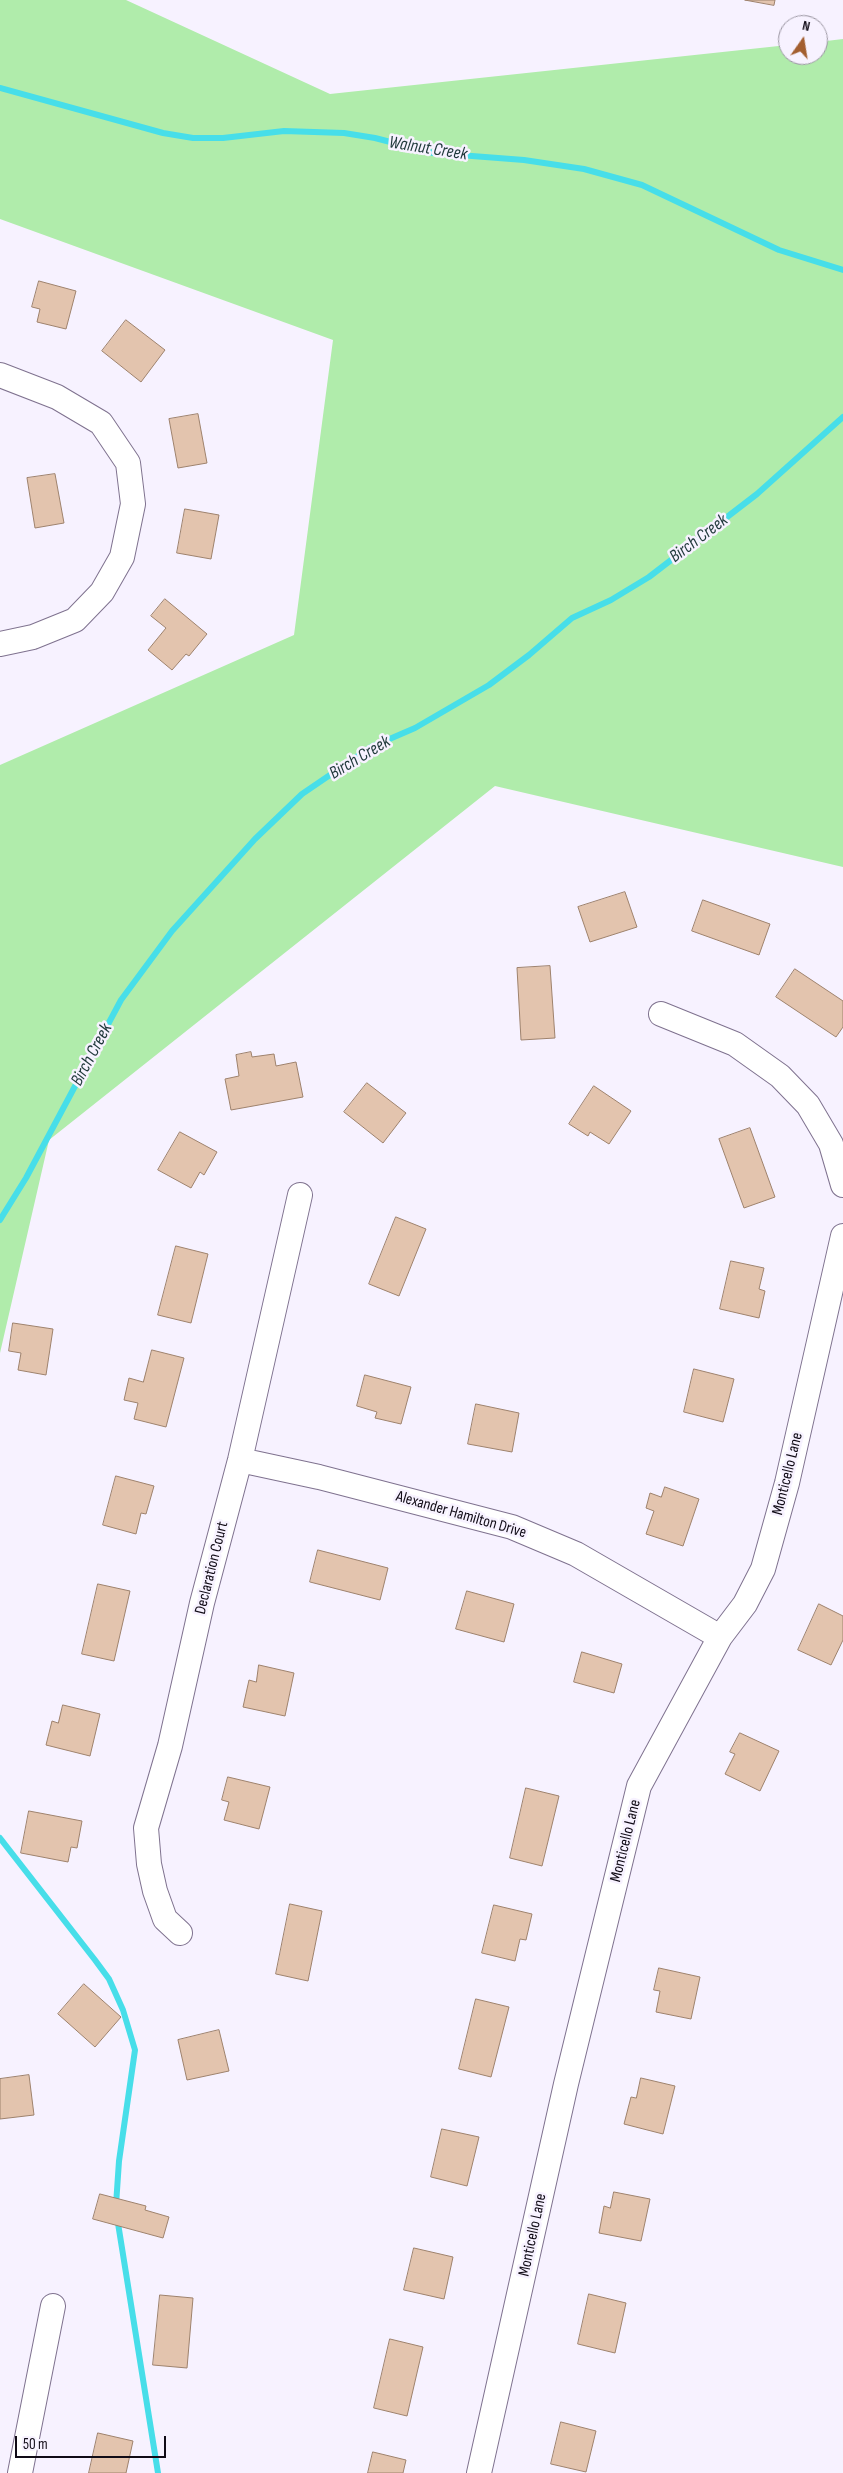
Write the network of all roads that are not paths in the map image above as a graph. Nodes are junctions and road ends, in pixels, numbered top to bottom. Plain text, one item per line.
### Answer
1 (0, 375) edge
2 (0, 644) edge
3 (661, 1014) dead end
4 (843, 1185) edge
5 (300, 1195) dead end
6 (843, 1236) edge
7 (240, 1460) junction
8 (720, 1638) junction
9 (180, 1933) dead end
10 (53, 2306) dead end
11 (20, 2473) edge
12 (479, 2473) edge

1 - 2 street
3 - 4 street
5 - 7 street, Declaration Court
6 - 8 street, Monticello Lane
7 - 8 street, Alexander Hamilton Drive
7 - 9 street, Declaration Court
8 - 12 street, Monticello Lane
10 - 11 street

